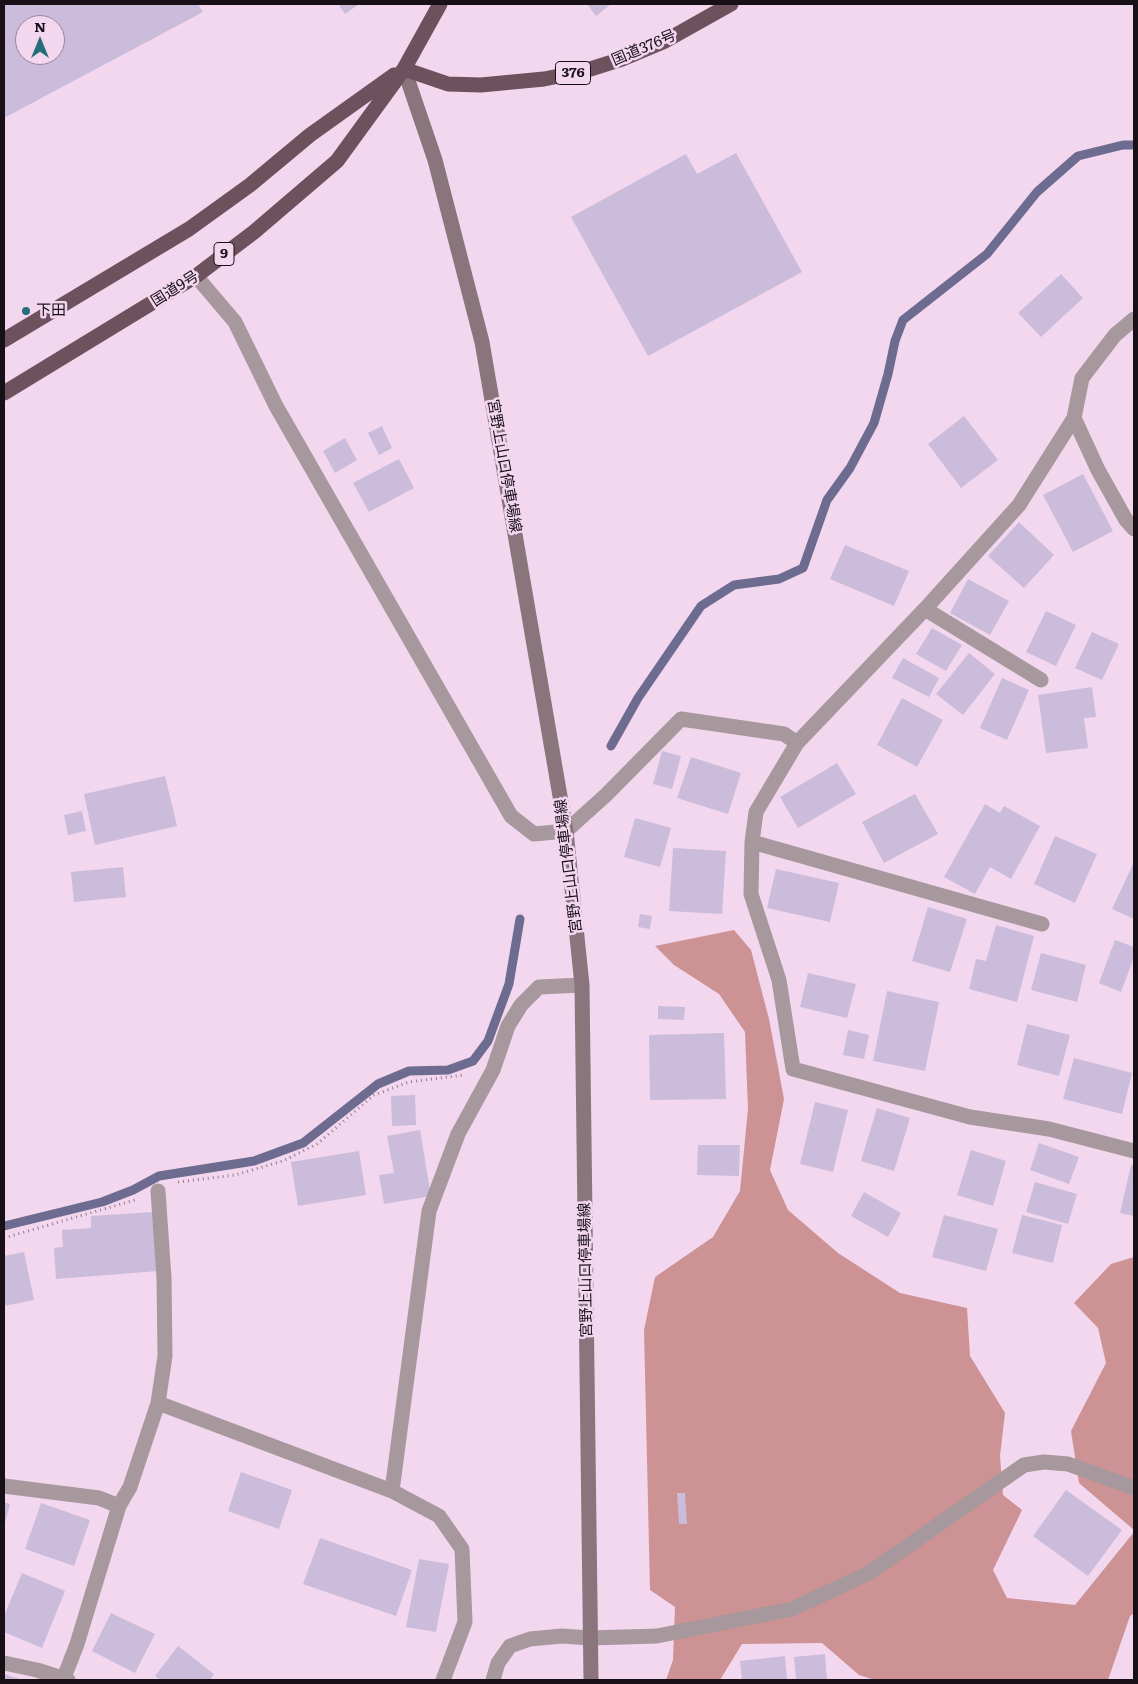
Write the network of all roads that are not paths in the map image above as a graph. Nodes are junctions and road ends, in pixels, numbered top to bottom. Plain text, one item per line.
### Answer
1 (440, 4) edge
2 (731, 4) edge
3 (404, 68) junction
4 (196, 276) junction
5 (1134, 319) edge
6 (4, 340) edge
7 (4, 393) edge
8 (1074, 418) junction
9 (1134, 529) edge
10 (925, 609) junction
11 (1041, 680) dead end
12 (797, 743) junction
13 (566, 831) junction
14 (752, 842) junction
15 (1042, 924) dead end
16 (582, 985) junction
17 (1134, 1151) edge
18 (158, 1190) road end
19 (158, 1403) junction
20 (4, 1486) edge
21 (1134, 1488) edge
22 (392, 1491) junction
23 (119, 1506) junction
24 (590, 1638) junction
25 (4, 1663) edge
26 (65, 1680) edge
27 (443, 1680) edge
28 (493, 1680) edge
29 (590, 1680) edge

1 - 3 highway, 国道9号 / 9
2 - 3 highway, 国道376号 / 376
3 - 4 highway, 国道9号 / 9
3 - 6 highway, 国道9号 / 9
3 - 13 main road, 宮野上山口停車場線
4 - 7 highway, 国道9号 / 9
4 - 13 street
5 - 8 street
8 - 9 street
8 - 10 street
10 - 11 street
10 - 12 street
12 - 13 street
12 - 14 street
13 - 16 main road, 宮野上山口停車場線
14 - 15 street
14 - 17 street
16 - 22 street
16 - 24 main road, 宮野上山口停車場線
18 - 19 street
19 - 22 street
19 - 23 street
20 - 23 street
21 - 24 street
22 - 27 street
23 - 26 street
24 - 28 street
24 - 29 main road, 宮野上山口停車場線
25 - 26 street

